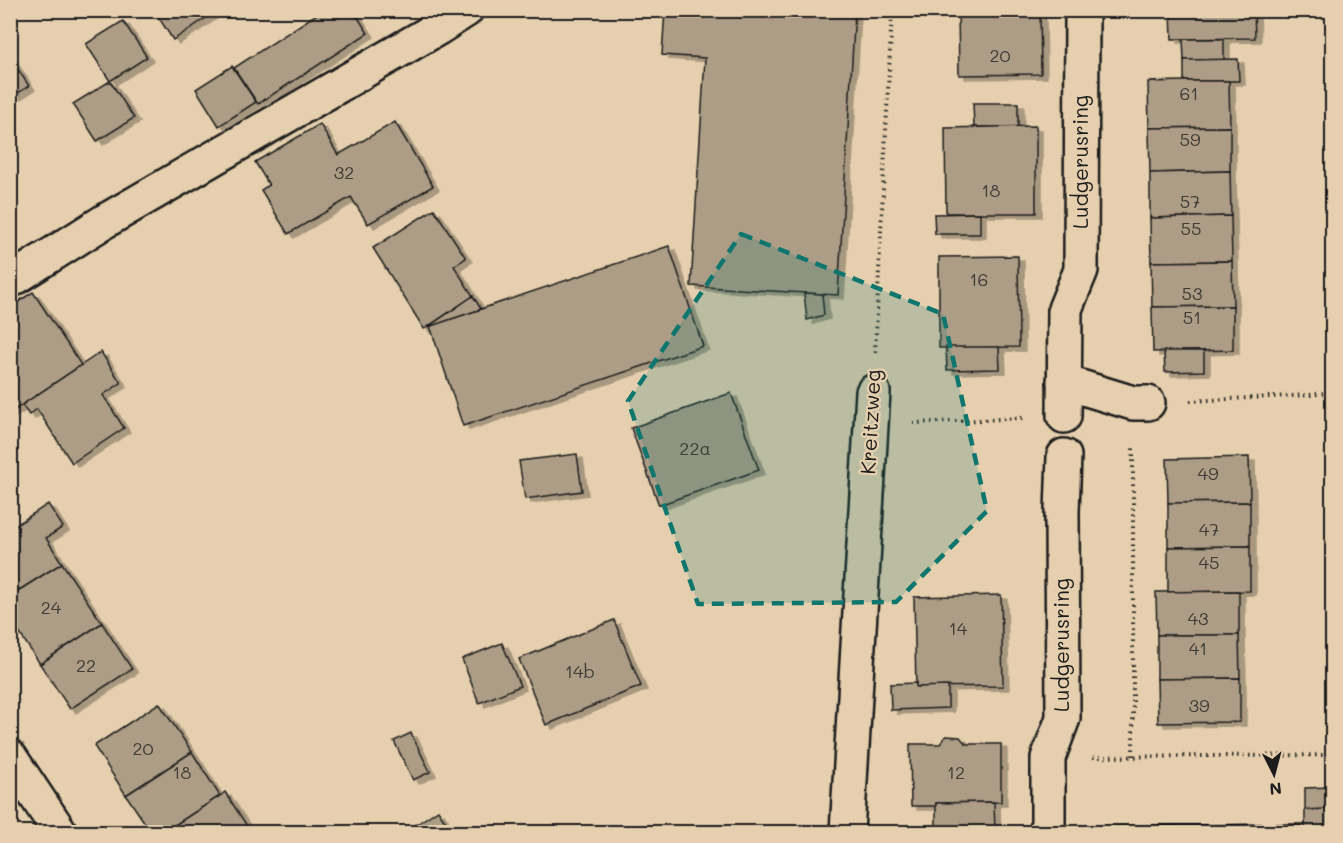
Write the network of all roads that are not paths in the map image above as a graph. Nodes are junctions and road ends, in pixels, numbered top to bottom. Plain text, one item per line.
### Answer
1 (466, 10) edge
2 (1082, 10) edge
3 (10, 281) edge
4 (1064, 382) junction
5 (873, 392) road end
6 (1141, 403) road end
7 (1064, 416) road end
8 (1064, 456) dead end
9 (10, 757) edge
10 (60, 832) edge
11 (846, 832) edge
12 (1048, 832) edge

1 - 3 street
2 - 4 street, Ludgerusring
4 - 6 street
4 - 7 street, Ludgerusring
5 - 11 street, Kreitzweg
8 - 12 street, Ludgerusring
9 - 10 street

